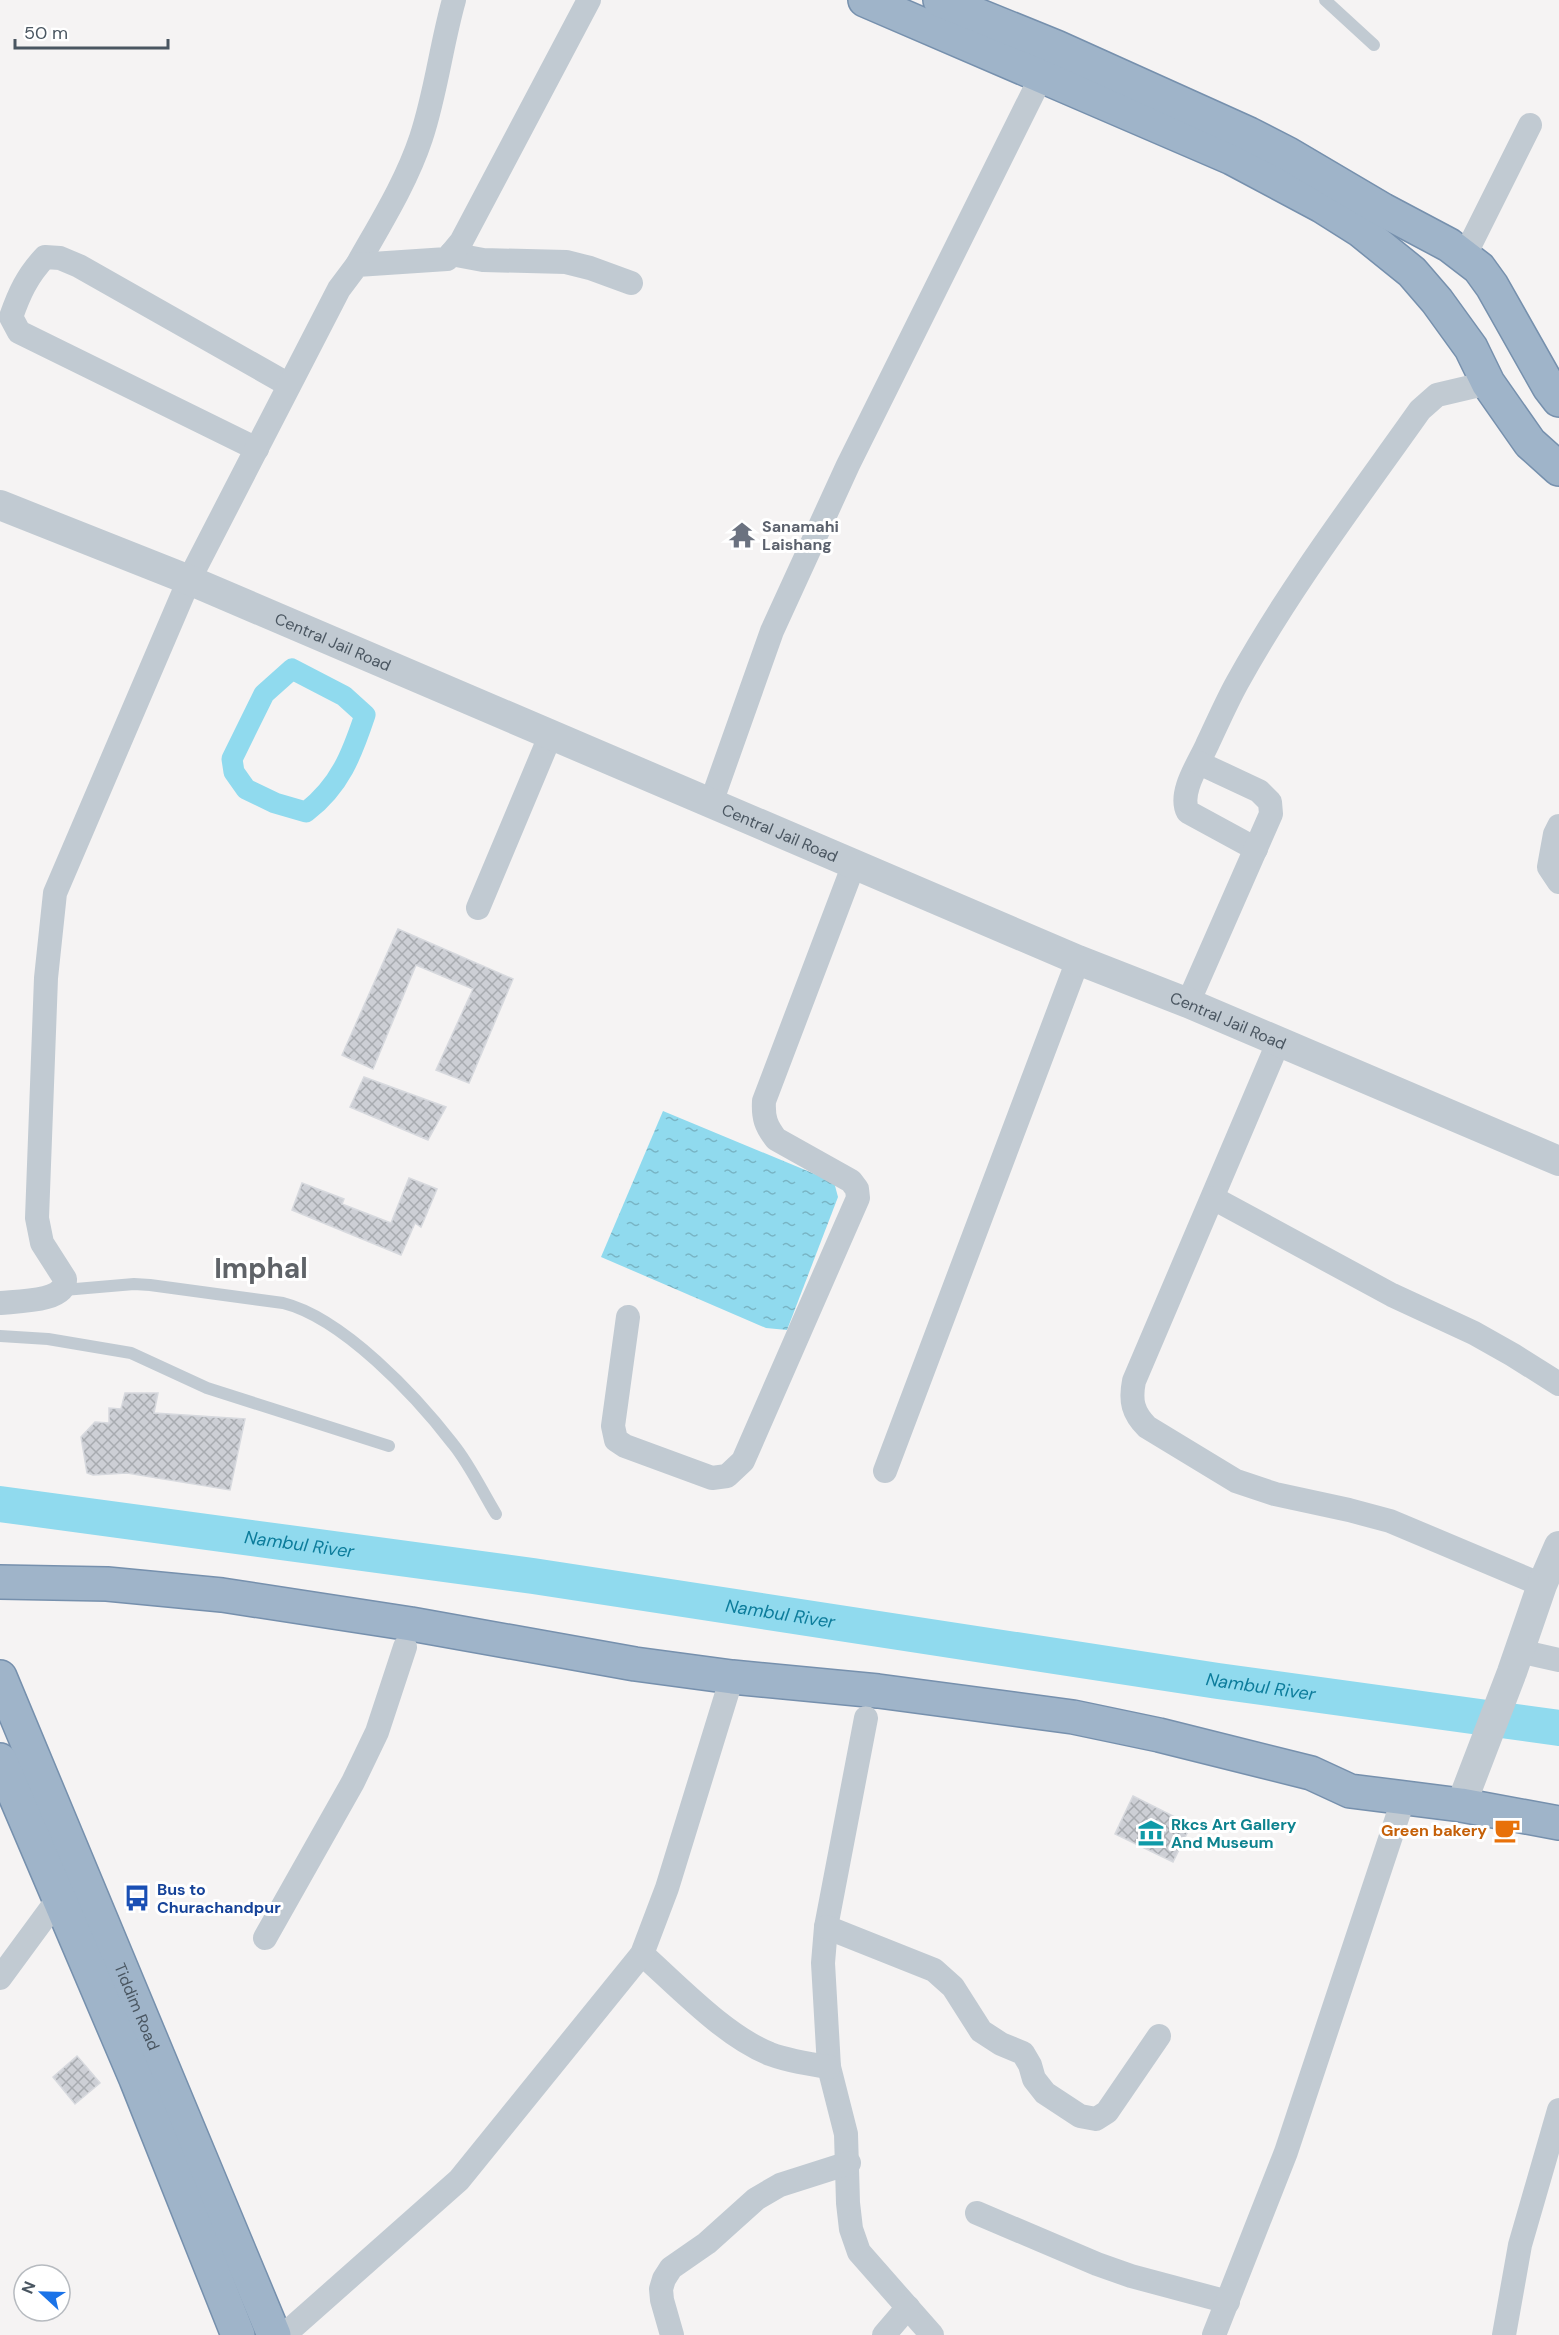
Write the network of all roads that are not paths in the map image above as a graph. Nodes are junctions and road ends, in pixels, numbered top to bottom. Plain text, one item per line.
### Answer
1 (454, 0) edge
2 (589, 0) edge
3 (865, 0) edge
4 (940, 0) edge
5 (1325, 0) edge
6 (1374, 45) dead end
7 (1049, 61) junction
8 (1530, 125) dead end
9 (451, 254) junction
10 (1465, 255) junction
11 (357, 265) junction
12 (631, 283) dead end
13 (1488, 383) junction
14 (289, 385) junction
15 (1559, 400) edge
16 (257, 449) junction
17 (1559, 469) edge
18 (0, 505) edge
19 (189, 580) junction
20 (551, 734) junction
21 (1199, 763) junction
22 (711, 803) junction
23 (1559, 826) edge
24 (1256, 849) junction
25 (854, 864) junction
26 (1559, 882) edge
27 (478, 908) dead end
28 (1078, 960) junction
29 (1188, 1003) junction
30 (1278, 1042) junction
31 (1559, 1161) edge
32 (1213, 1198) junction
33 (64, 1290) junction
34 (0, 1303) edge
35 (628, 1317) dead end
36 (0, 1336) edge
37 (1559, 1384) edge
38 (389, 1446) dead end
39 (885, 1471) dead end
40 (496, 1514) dead end
41 (1559, 1546) edge
42 (0, 1582) edge
43 (1542, 1585) junction
44 (405, 1647) dead end
45 (1559, 1660) edge
46 (1516, 1662) junction
47 (0, 1677) edge
48 (732, 1677) junction
49 (866, 1718) dead end
50 (0, 1760) edge
51 (1404, 1797) junction
52 (1461, 1805) junction
53 (1559, 1823) edge
54 (58, 1899) junction
55 (826, 1926) junction
56 (265, 1938) dead end
57 (642, 1954) junction
58 (0, 1978) edge
59 (1159, 2036) dead end
60 (829, 2067) junction
61 (1559, 2110) edge
62 (849, 2163) junction
63 (976, 2213) dead end
64 (1228, 2301) junction
65 (908, 2307) junction
66 (238, 2335) edge
67 (274, 2335) edge
68 (284, 2335) edge
69 (672, 2335) edge
70 (884, 2335) edge
71 (932, 2335) edge
72 (1214, 2335) edge
73 (1504, 2335) edge

1 - 11 street
2 - 9 street
3 - 7 highway
4 - 7 highway
5 - 6 lane
7 - 10 highway
7 - 13 highway
7 - 22 street
8 - 10 street
9 - 11 street
9 - 12 street
10 - 15 highway
11 - 14 street
13 - 17 highway
13 - 21 street
14 - 16 street
14 - 16 street
16 - 19 street
18 - 19 street, Central Jail Road
19 - 20 street, Central Jail Road
19 - 33 street
20 - 22 street, Central Jail Road
20 - 27 street
21 - 24 street
21 - 24 street
22 - 25 street, Central Jail Road
23 - 26 street
24 - 29 street
25 - 28 street, Central Jail Road
25 - 35 street
28 - 29 street, Central Jail Road
28 - 39 street
29 - 30 street, Central Jail Road
30 - 31 street, Central Jail Road
30 - 32 street
32 - 37 street
32 - 43 street
33 - 34 street
33 - 40 lane
36 - 38 lane
41 - 43 street
42 - 48 highway
43 - 46 street
44 - 56 street
45 - 46 street
46 - 52 street
47 - 67 highway, Tiddim Road
48 - 51 highway
48 - 57 street
49 - 55 street
50 - 54 highway, Tiddim Road
51 - 52 highway
51 - 64 street
52 - 53 highway
54 - 58 street
54 - 66 highway, Tiddim Road
55 - 59 street
55 - 60 street
57 - 60 street
57 - 68 street
60 - 62 street
61 - 73 street
62 - 65 street
62 - 69 street
63 - 64 street
64 - 72 street
65 - 70 street
65 - 71 street

